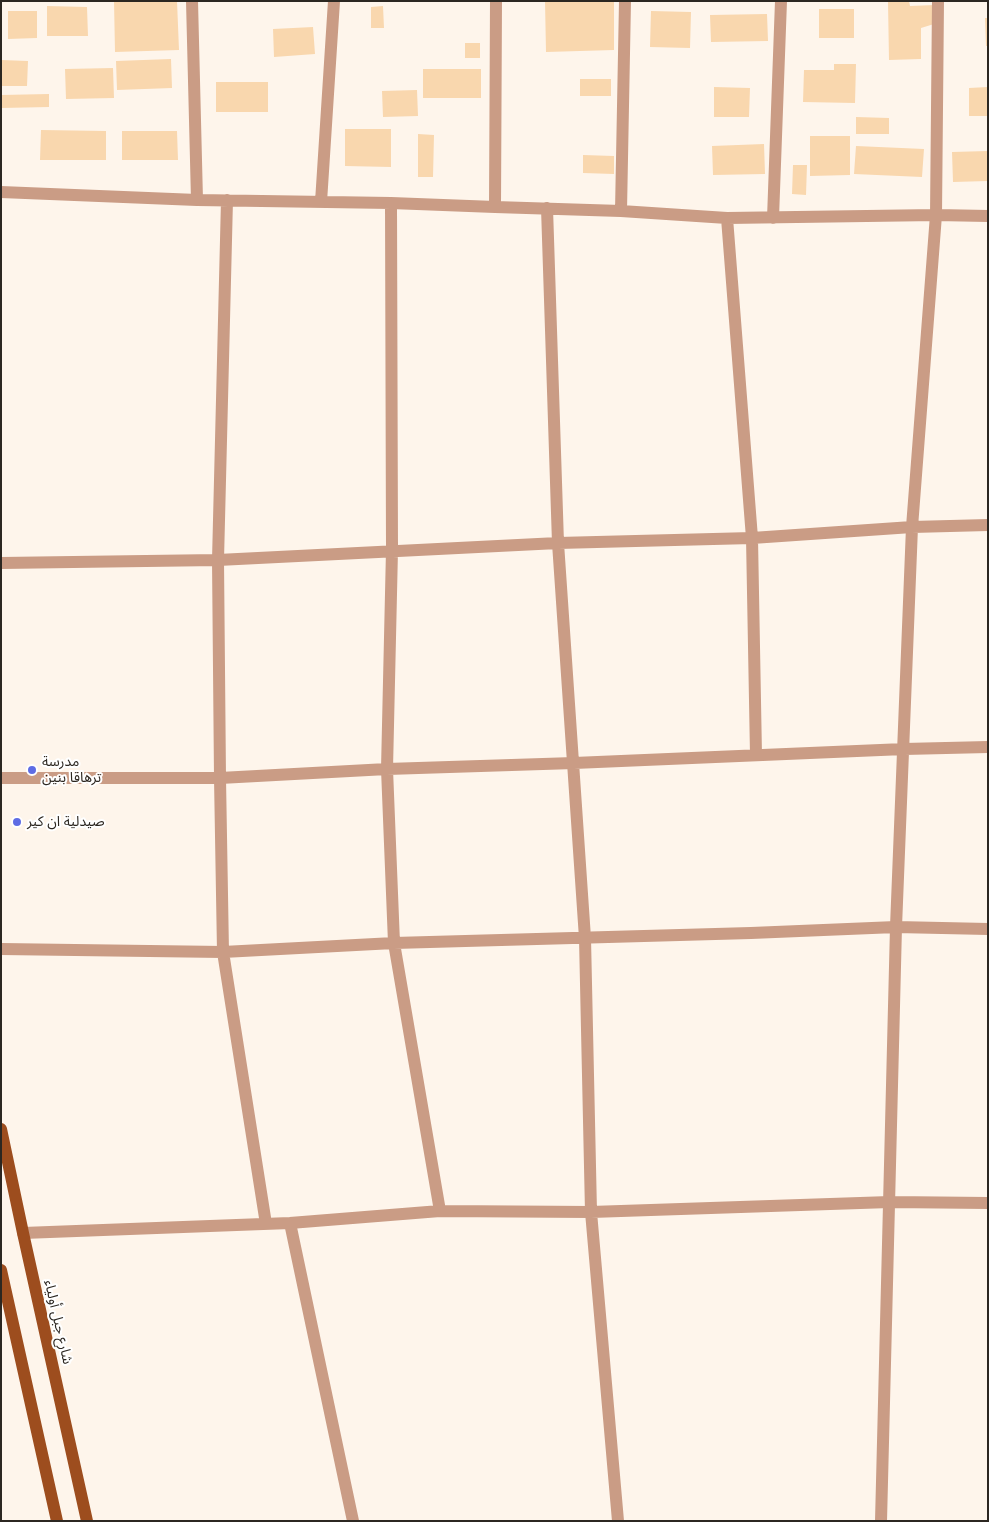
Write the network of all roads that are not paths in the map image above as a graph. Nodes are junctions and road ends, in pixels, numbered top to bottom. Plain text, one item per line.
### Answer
1 (192, 1) edge
2 (334, 1) edge
3 (496, 1) edge
4 (626, 1) edge
5 (781, 1) edge
6 (938, 1) edge
7 (1, 192) edge
8 (197, 200) junction
9 (227, 200) junction
10 (321, 202) junction
11 (391, 203) junction
12 (495, 207) junction
13 (547, 208) junction
14 (621, 210) junction
15 (936, 215) junction
16 (988, 216) edge
17 (727, 218) junction
18 (773, 218) junction
19 (988, 525) edge
20 (912, 527) junction
21 (752, 538) junction
22 (558, 543) junction
23 (392, 550) junction
24 (218, 560) junction
25 (1, 563) edge
26 (988, 748) edge
27 (904, 749) junction
28 (756, 755) junction
29 (574, 763) junction
30 (387, 769) junction
31 (1, 778) edge
32 (220, 778) junction
33 (896, 927) junction
34 (988, 929) edge
35 (585, 938) junction
36 (394, 943) junction
37 (1, 949) edge
38 (223, 952) junction
39 (1, 1129) edge
40 (890, 1202) junction
41 (988, 1203) edge
42 (440, 1211) junction
43 (591, 1212) junction
44 (290, 1223) junction
45 (266, 1224) junction
46 (23, 1233) junction
47 (1, 1270) edge
48 (4, 1300) edge
49 (57, 1521) edge
50 (86, 1521) edge
51 (353, 1521) edge
52 (618, 1521) edge
53 (881, 1521) edge

1 - 8 street
2 - 10 street
3 - 12 street
4 - 14 street
5 - 18 street
6 - 15 street
7 - 8 street
8 - 9 street
9 - 10 street
9 - 24 street
10 - 11 street
11 - 12 street
11 - 23 street
12 - 13 street
13 - 14 street
13 - 22 street
14 - 17 street
15 - 16 street
15 - 18 street
15 - 20 street
17 - 18 street
17 - 21 street
19 - 20 street
20 - 21 street
20 - 27 street
21 - 22 street
21 - 28 street
22 - 23 street
22 - 29 street
23 - 24 street
23 - 30 street
24 - 25 street
24 - 32 street
26 - 27 street
27 - 28 street
27 - 33 street
28 - 29 street
29 - 30 street
29 - 35 street
30 - 32 street
30 - 36 street
31 - 32 street
32 - 38 street
33 - 34 street
33 - 35 street
33 - 40 street
35 - 36 street
35 - 43 street
36 - 38 street
36 - 42 street
37 - 38 street
38 - 45 street
39 - 46 main road, شارع جبل أولياء
40 - 41 street
40 - 43 street
40 - 53 street
42 - 43 street
42 - 44 street
43 - 52 street
44 - 45 street
44 - 51 street
45 - 46 street
46 - 50 main road, شارع جبل أولياء
47 - 48 main road
48 - 49 main road

